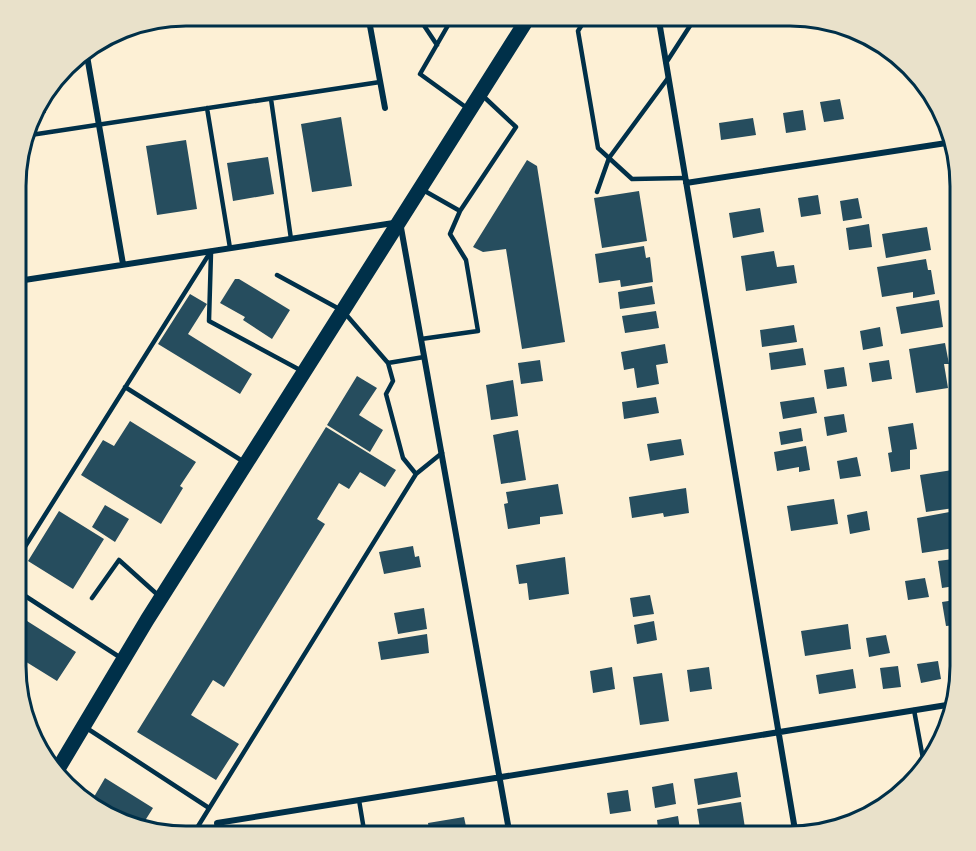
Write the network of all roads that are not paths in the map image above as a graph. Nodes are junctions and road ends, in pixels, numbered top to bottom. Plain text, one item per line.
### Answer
1 (371, 26) edge
2 (424, 26) edge
3 (448, 26) edge
4 (523, 26) edge
5 (581, 26) edge
6 (659, 26) edge
7 (690, 26) edge
8 (437, 45) junction
9 (88, 59) edge
10 (666, 63) junction
11 (668, 78) junction
12 (380, 82) junction
13 (481, 94) junction
14 (271, 99) junction
15 (207, 108) junction
16 (385, 108) dead end
17 (470, 110) junction
18 (99, 125) junction
19 (34, 135) edge
20 (945, 143) edge
21 (609, 158) junction
22 (685, 180) junction
23 (421, 189) junction
24 (597, 192) dead end
25 (460, 211) junction
26 (400, 222) junction
27 (291, 239) junction
28 (230, 248) junction
29 (211, 251) junction
30 (123, 264) junction
31 (277, 274) dead end
32 (25, 280) edge
33 (343, 311) junction
34 (421, 339) junction
35 (424, 357) junction
36 (388, 363) junction
37 (304, 372) junction
38 (125, 387) junction
39 (442, 453) junction
40 (246, 463) junction
41 (416, 474) junction
42 (26, 545) edge
43 (26, 596) edge
44 (92, 598) dead end
45 (161, 598) junction
46 (123, 659) junction
47 (945, 705) edge
48 (914, 710) junction
49 (83, 726) junction
50 (778, 732) junction
51 (923, 756) edge
52 (60, 765) edge
53 (501, 777) junction
54 (359, 800) junction
55 (209, 808) junction
56 (508, 825) edge
57 (794, 825) edge
58 (198, 826) edge
59 (217, 826) edge
60 (363, 826) edge

1 - 12 street
2 - 8 lane
3 - 8 lane
4 - 13 main road
5 - 21 lane
6 - 10 street
7 - 10 lane
8 - 17 lane
9 - 18 street
10 - 11 street
11 - 21 lane
11 - 22 street
12 - 14 lane
12 - 16 street
13 - 17 main road
13 - 25 lane
14 - 15 lane
14 - 27 lane
15 - 18 lane
15 - 28 lane
17 - 23 main road
18 - 19 lane
18 - 30 street
20 - 22 street
21 - 22 lane
21 - 24 lane
22 - 50 street
23 - 25 lane
23 - 26 main road
25 - 34 lane
26 - 27 street
26 - 33 main road
26 - 34 street
27 - 28 street
28 - 29 street
29 - 30 street
29 - 37 lane
29 - 38 lane
30 - 32 street
31 - 33 lane
33 - 36 lane
33 - 37 main road
34 - 35 street
35 - 36 lane
35 - 39 street
36 - 41 lane
37 - 40 main road
38 - 40 lane
38 - 42 lane
39 - 41 lane
39 - 53 street
40 - 45 main road
41 - 55 lane
43 - 46 lane
44 - 45 lane
45 - 46 main road
46 - 49 main road
47 - 48 street
48 - 50 street
48 - 51 lane
49 - 52 main road
49 - 55 lane
50 - 53 street
50 - 57 street
53 - 54 street
53 - 56 street
54 - 59 street
54 - 60 lane
55 - 58 lane

